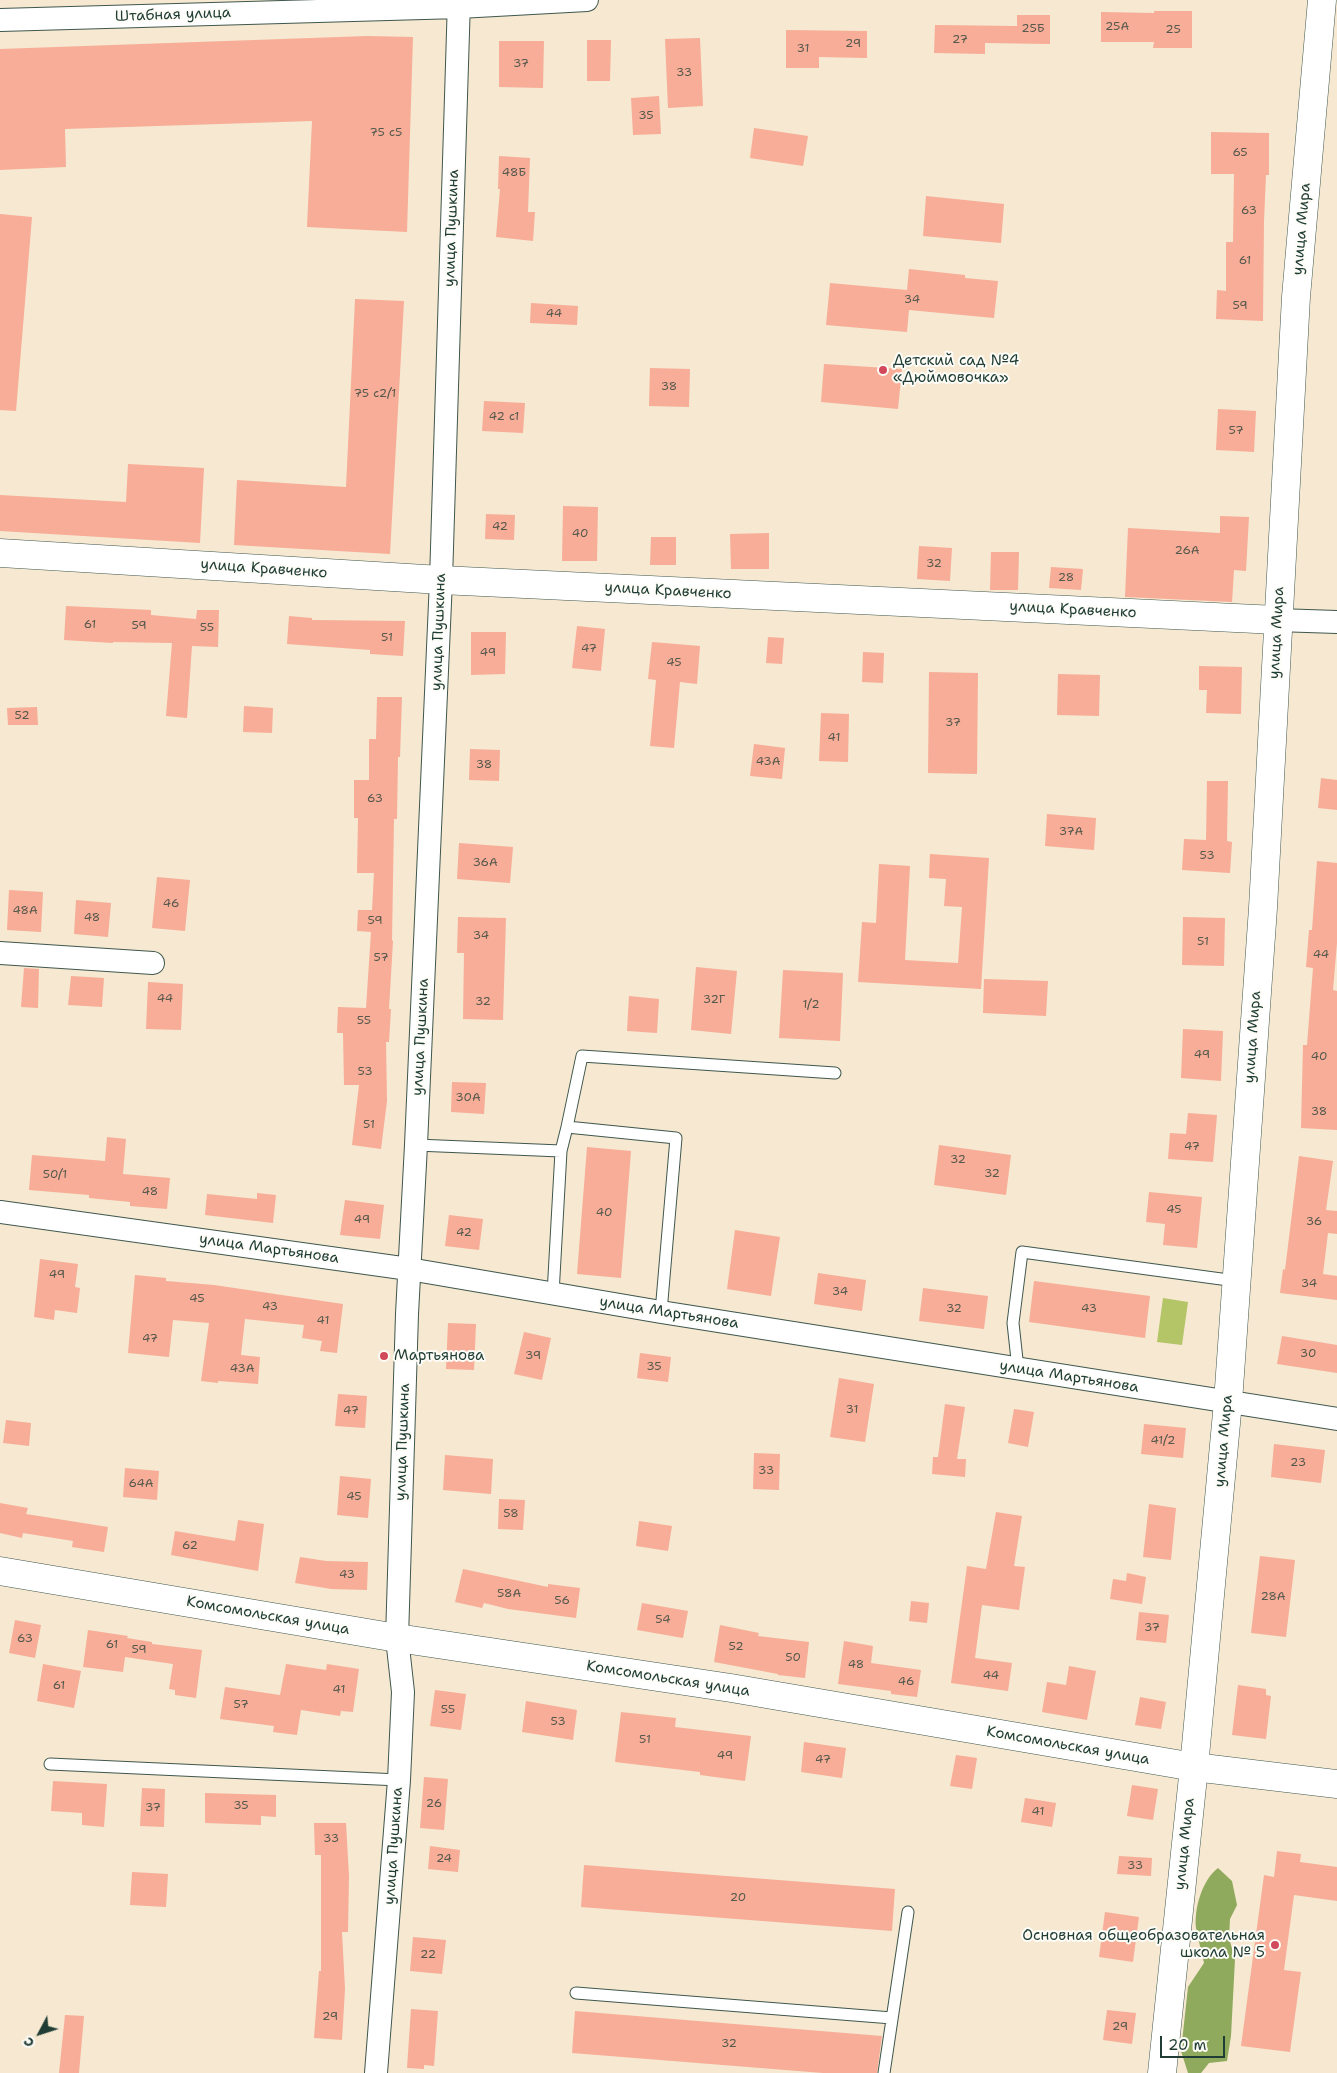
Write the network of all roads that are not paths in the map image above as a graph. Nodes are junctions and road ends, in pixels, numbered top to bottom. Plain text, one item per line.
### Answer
1 (587, 0) edge
2 (1322, 0) edge
3 (459, 4) edge
4 (0, 20) edge
5 (0, 553) edge
6 (442, 580) junction
7 (1277, 620) junction
8 (1337, 622) edge
9 (0, 953) edge
10 (152, 963) dead end
11 (835, 1073) dead end
12 (567, 1127) junction
13 (416, 1145) junction
14 (561, 1151) junction
15 (0, 1212) edge
16 (409, 1269) junction
17 (1236, 1281) junction
18 (553, 1294) junction
19 (661, 1312) junction
20 (1018, 1369) junction
21 (1228, 1402) junction
22 (1337, 1419) edge
23 (0, 1571) edge
24 (398, 1638) junction
25 (50, 1764) dead end
26 (1194, 1767) junction
27 (399, 1780) junction
28 (1337, 1784) edge
29 (908, 1912) dead end
30 (576, 1993) dead end
31 (892, 2018) junction
32 (376, 2073) edge
33 (884, 2073) edge
34 (1162, 2073) edge

1 - 3 street, Штабная улица
2 - 7 main road, улица Мира
3 - 4 street, Штабная улица
3 - 6 street, улица Пушкина
5 - 6 main road, улица Кравченко
6 - 7 main road, улица Кравченко
6 - 13 street, улица Пушкина
7 - 8 street, улица Кравченко
7 - 17 main road, улица Мира
9 - 10 street
11 - 12 lane
12 - 14 lane
12 - 19 lane
13 - 14 lane
13 - 16 street, улица Пушкина
14 - 18 lane
15 - 16 street, улица Мартьянова
16 - 18 street, улица Мартьянова
16 - 24 street, улица Пушкина
17 - 20 lane
17 - 21 main road, улица Мира
18 - 19 street, улица Мартьянова
19 - 20 street, улица Мартьянова
20 - 21 street, улица Мартьянова
21 - 22 street, улица Мартьянова
21 - 26 main road, улица Мира
23 - 24 main road, Комсомольская улица
24 - 26 main road, Комсомольская улица
24 - 27 street, улица Пушкина
25 - 27 lane
26 - 28 main road, Комсомольская улица
26 - 34 main road, улица Мира
27 - 32 street, улица Пушкина
29 - 31 lane
30 - 31 lane
31 - 33 lane

